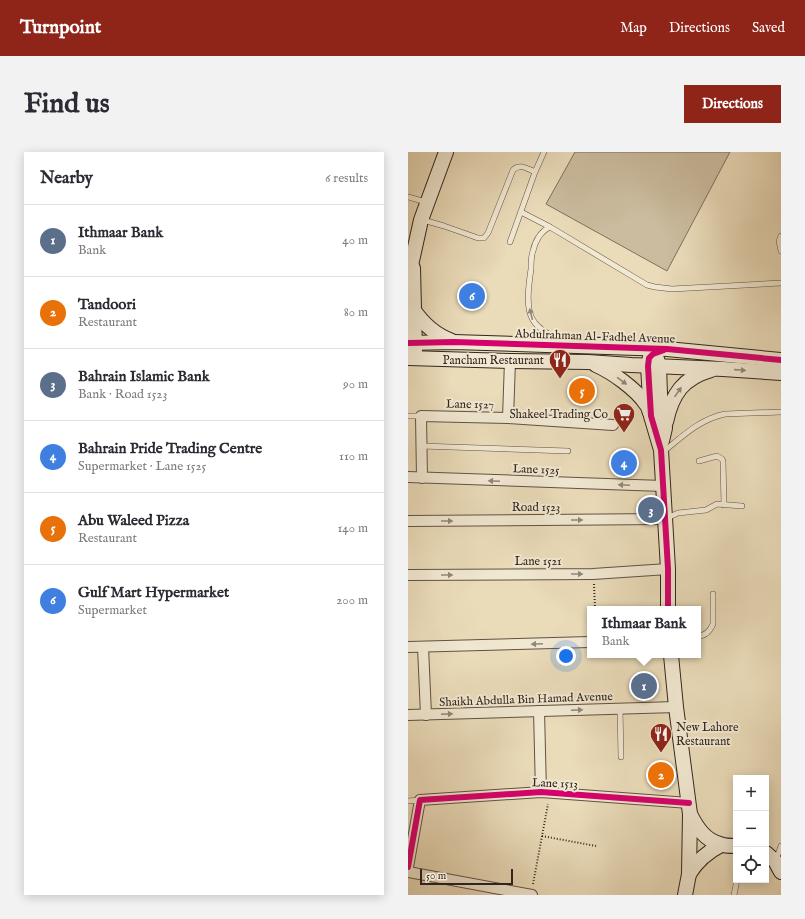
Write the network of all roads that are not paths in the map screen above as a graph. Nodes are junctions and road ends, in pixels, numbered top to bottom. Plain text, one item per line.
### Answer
1 (446, 152) edge
2 (544, 152) edge
3 (535, 172) junction
4 (408, 197) edge
5 (428, 202) junction
6 (521, 212) junction
7 (421, 220) junction
8 (550, 227) junction
9 (781, 236) edge
10 (510, 242) dead end
11 (780, 243) edge
12 (781, 251) edge
13 (411, 255) edge
14 (408, 279) edge
15 (781, 283) edge
16 (413, 309) junction
17 (454, 342) junction
18 (411, 343) edge
19 (585, 346) junction
20 (412, 358) edge
21 (651, 359) junction
22 (781, 360) edge
23 (510, 361) junction
24 (588, 362) junction
25 (723, 368) junction
26 (781, 373) edge
27 (781, 412) edge
28 (408, 416) edge
29 (421, 416) junction
30 (651, 416) junction
31 (508, 418) junction
32 (613, 425) dead end
33 (665, 428) junction
34 (421, 446) junction
35 (568, 451) dead end
36 (661, 452) junction
37 (699, 461) dead end
38 (408, 477) edge
39 (422, 478) junction
40 (663, 486) junction
41 (724, 505) junction
42 (742, 506) dead end
43 (664, 519) junction
44 (408, 521) edge
45 (668, 569) junction
46 (408, 575) edge
47 (713, 594) dead end
48 (668, 606) edge
49 (701, 636) edge
50 (587, 642) edge
51 (408, 647) edge
52 (423, 647) junction
53 (671, 658) edge
54 (676, 707) junction
55 (620, 709) junction
56 (540, 711) junction
57 (408, 715) edge
58 (426, 715) junction
59 (621, 757) dead end
60 (546, 793) junction
61 (420, 800) junction
62 (408, 801) edge
63 (689, 809) junction
64 (721, 845) junction
65 (733, 846) edge
66 (781, 846) edge
67 (777, 865) edge
68 (408, 868) edge
69 (408, 872) edge
70 (689, 874) junction
71 (736, 883) edge
72 (506, 893) edge
73 (532, 895) edge
74 (685, 895) edge
75 (734, 895) edge

1 - 5 street
2 - 3 lane
3 - 6 lane
3 - 7 lane
4 - 5 lane
5 - 7 street
6 - 8 lane
6 - 10 lane
7 - 13 street
8 - 15 lane
19 -> 8 lane
9 - 11 lane
11 - 12 lane
13 - 14 street
13 - 16 street
16 - 17 street
16 - 18 street
17 - 18 street, Abdulrahman Al-Fadhel Avenue
17 - 19 street, Abdulrahman Al-Fadhel Avenue
18 - 20 street
19 - 21 street, Abdulrahman Al-Fadhel Avenue
20 - 23 street, Abdulrahman Al-Fadhel Avenue
21 - 22 street, Abdulrahman Al-Fadhel Avenue
21 - 24 street, Abdulrahman Al-Fadhel Avenue
21 - 25 street, Abdulrahman Al-Fadhel Avenue
21 - 30 street
21 - 33 street
23 - 24 street, Abdulrahman Al-Fadhel Avenue
23 - 31 street
24 -> 30 street
25 -> 26 street, Abdulrahman Al-Fadhel Avenue
33 -> 25 street
27 - 36 lane
28 - 29 lane, Lane 1527
29 - 31 street, Lane 1527
29 - 34 street
30 - 36 street
31 - 32 street, Lane 1527
33 - 36 street
34 - 35 lane
34 - 39 street
36 - 40 street
37 - 41 lane
38 - 39 street, Lane 1525
40 -> 39 street, Lane 1525
40 - 43 street
41 - 42 lane
41 - 43 lane
44 -> 43 street, Road 1523
43 - 45 street
46 -> 45 street, Lane 1521
45 - 48 street
47 - 49 lane
50 -> 52 street
51 - 52 street
52 - 58 street, Shaikh Abdulla Bin Hamad Avenue
53 - 54 street
54 - 55 street, Shaikh Abdulla Bin Hamad Avenue
54 - 63 street
56 -> 55 street, Shaikh Abdulla Bin Hamad Avenue
55 - 59 lane
58 -> 56 street, Shaikh Abdulla Bin Hamad Avenue
56 - 60 street, Lane 1513
57 - 58 street, Shaikh Abdulla Bin Hamad Avenue
60 - 61 street, Lane 1513
60 - 63 street, Lane 1513
61 - 62 lane, Lane 1513
61 - 68 street
63 - 64 street
63 - 70 street
64 - 65 street
64 - 70 street
66 - 67 lane
69 - 72 street
70 - 74 street
71 - 75 lane
72 - 73 street

